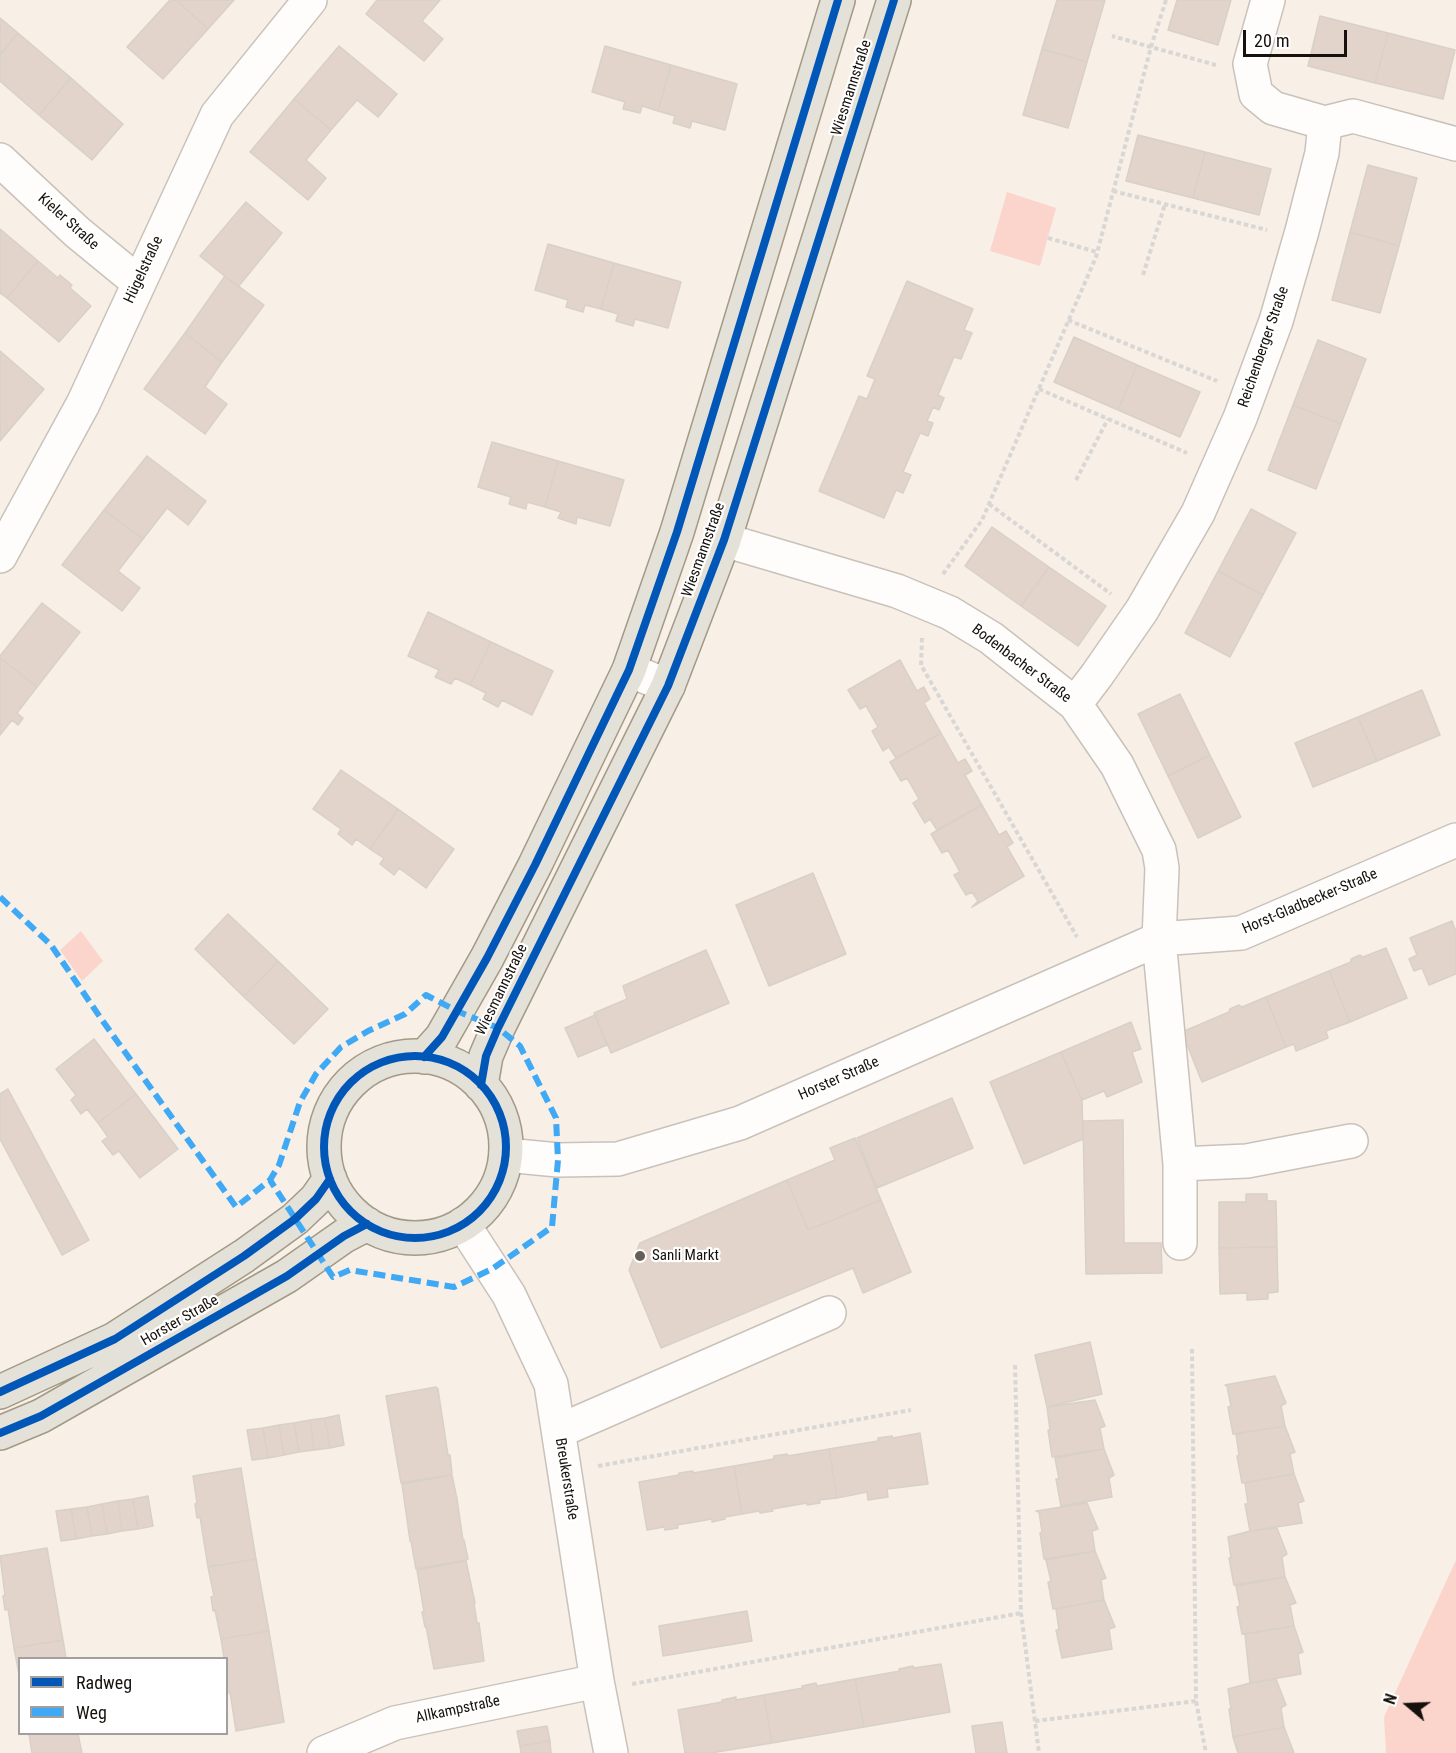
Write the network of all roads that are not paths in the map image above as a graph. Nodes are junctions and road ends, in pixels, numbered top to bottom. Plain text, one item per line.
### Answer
1 (310, 0) edge
2 (838, 0) edge
3 (894, 0) edge
4 (1268, 0) edge
5 (1325, 123) junction
6 (1456, 144) edge
7 (0, 160) edge
8 (138, 282) junction
9 (724, 540) junction
10 (0, 556) edge
11 (629, 670) junction
12 (668, 686) junction
13 (1074, 704) junction
14 (1456, 840) edge
15 (1159, 939) junction
16 (424, 1057) junction
17 (481, 1085) junction
18 (1351, 1141) dead end
19 (506, 1155) junction
20 (1180, 1164) junction
21 (330, 1179) junction
22 (368, 1224) junction
23 (464, 1224) junction
24 (1180, 1243) dead end
25 (829, 1313) dead end
26 (0, 1392) edge
27 (559, 1431) junction
28 (0, 1433) edge
29 (598, 1685) junction
30 (324, 1753) edge
31 (611, 1753) edge

1 - 8 street, Hügelstraße
2 - 11 main road, Wiesmannstraße
3 - 9 main road, Wiesmannstraße
4 - 5 street
5 - 6 street
5 - 13 street, Reichenberger Straße
7 - 8 street, Kieler Straße
8 - 10 street, Hügelstraße
9 - 12 main road, Wiesmannstraße
9 - 13 street, Bodenbacher Straße
11 - 12 street
11 - 16 main road, Wiesmannstraße
12 - 17 main road, Wiesmannstraße
13 - 15 street, Bodenbacher Straße
14 - 15 street, Horst-Gladbecker-Straße
15 - 19 street, Horster Straße
15 - 20 street, Bodenbacher Straße
16 - 17 main road
16 - 21 main road
17 - 19 main road
18 - 20 street
19 - 23 main road
20 - 24 street, Bodenbacher Straße
21 - 22 main road
21 - 26 main road, Horster Straße
22 - 23 main road
22 - 28 main road, Horster Straße
23 - 27 street, Breukerstraße
25 - 27 street
27 - 29 street, Breukerstraße
29 - 30 street, Allkampstraße
29 - 31 street, Breukerstraße

